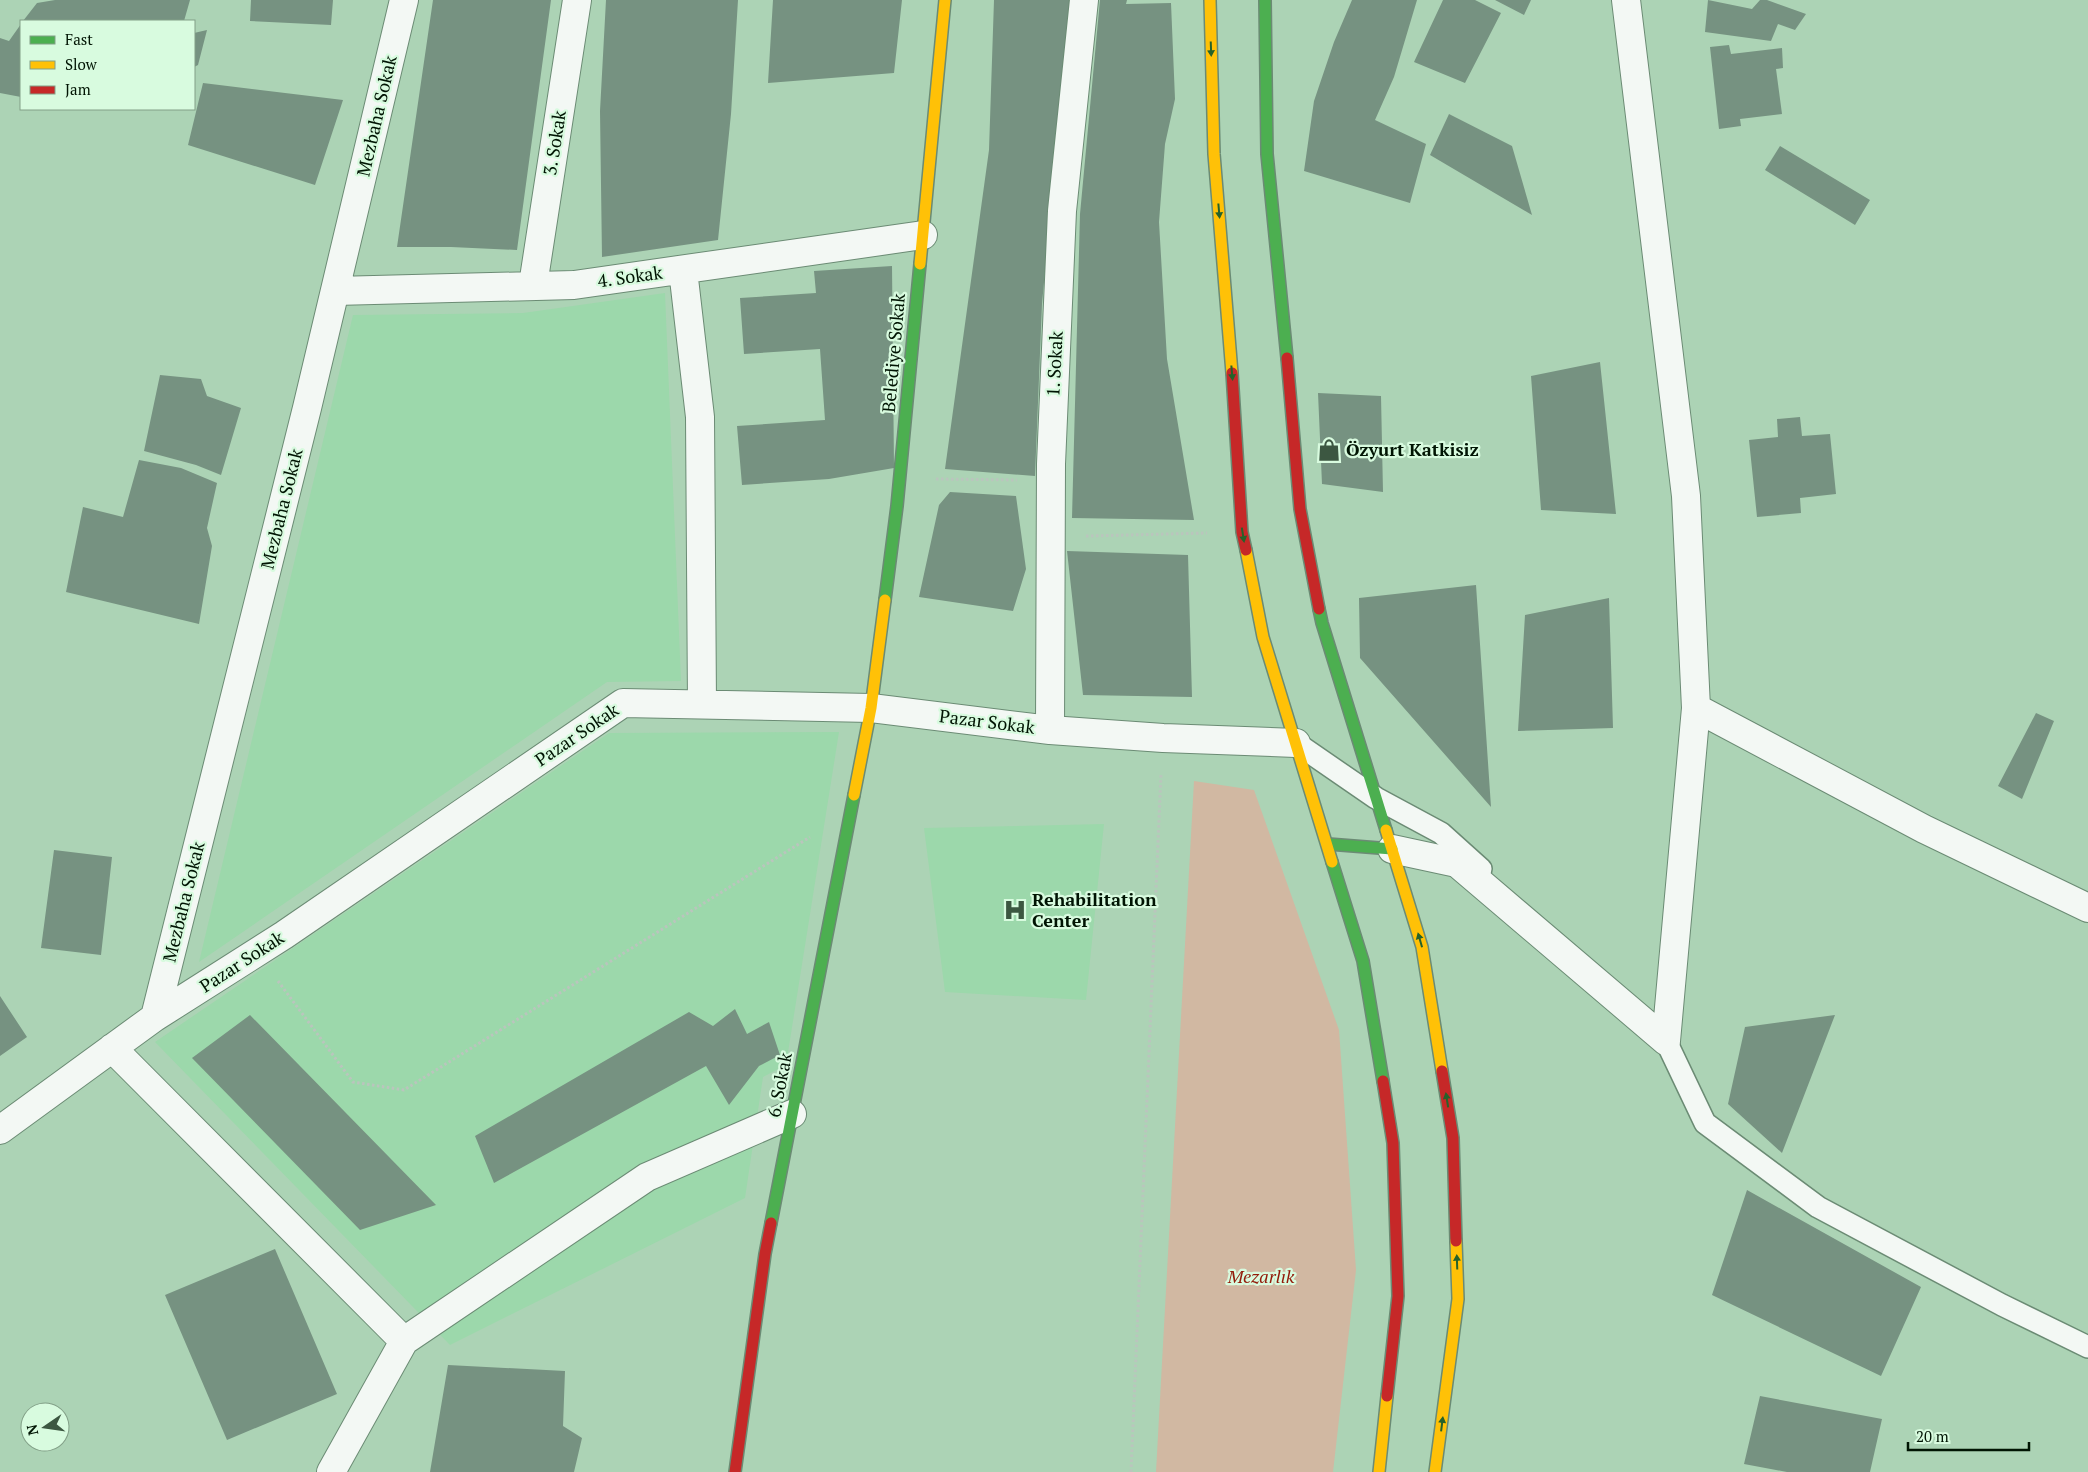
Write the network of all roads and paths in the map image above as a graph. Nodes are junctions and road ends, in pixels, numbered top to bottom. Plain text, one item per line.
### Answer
1 (404, 0) edge
2 (577, 0) edge
3 (946, 0) edge
4 (1084, 0) edge
5 (1210, 0) edge
6 (1265, 0) edge
7 (1626, 0) edge
8 (923, 236) junction
9 (683, 270) junction
10 (533, 285) junction
11 (335, 291) junction
12 (900, 478) junction
13 (1051, 480) junction
14 (1242, 532) junction
15 (1050, 537) junction
16 (702, 704) junction
17 (871, 708) junction
18 (1696, 708) junction
19 (1050, 730) junction
20 (1163, 738) junction
21 (1296, 742) junction
22 (1376, 798) junction
23 (851, 811) junction
24 (1328, 844) junction
25 (1392, 849) junction
26 (2088, 908) edge
27 (256, 953) junction
28 (155, 1017) junction
29 (1666, 1041) junction
30 (112, 1048) junction
31 (792, 1114) junction
32 (0, 1130) edge
33 (404, 1341) junction
34 (2088, 1347) edge
35 (331, 1472) edge
36 (735, 1472) edge
37 (1131, 1472) edge
38 (1379, 1472) edge
39 (1435, 1472) edge

1 - 11 street, Mezbaha Sokak
2 - 10 street, 3. Sokak
3 - 8 street, Belediye Sokak
4 - 13 street, 1. Sokak
5 -> 14 street
6 - 22 street
7 - 18 street
8 - 9 street, 4. Sokak
8 - 12 street, Belediye Sokak
9 - 10 street, 4. Sokak
9 - 16 street
10 - 11 street, 4. Sokak
11 - 28 street, Mezbaha Sokak
12 - 13 path
12 - 17 street, Belediye Sokak
13 - 15 street, 1. Sokak
14 - 15 path
14 -> 21 street
15 - 19 street, 1. Sokak
16 - 17 street, Pazar Sokak
16 - 27 street, Pazar Sokak
17 - 19 street, Pazar Sokak
17 - 23 street, 6. Sokak
18 - 26 street
18 - 29 street
19 - 20 street, Pazar Sokak
20 - 21 street, Pazar Sokak
20 - 37 path
21 - 22 lane
21 - 24 street
22 - 25 street
22 - 29 lane
23 - 27 path
23 - 31 street, 6. Sokak
24 - 25 street
24 - 38 street
25 - 29 street
39 -> 25 street
27 - 28 street, Pazar Sokak
28 - 30 street, Pazar Sokak
29 - 34 lane
30 - 32 street, Pazar Sokak
30 - 33 street
31 - 33 street
31 - 36 street, 6. Sokak
33 - 35 street

